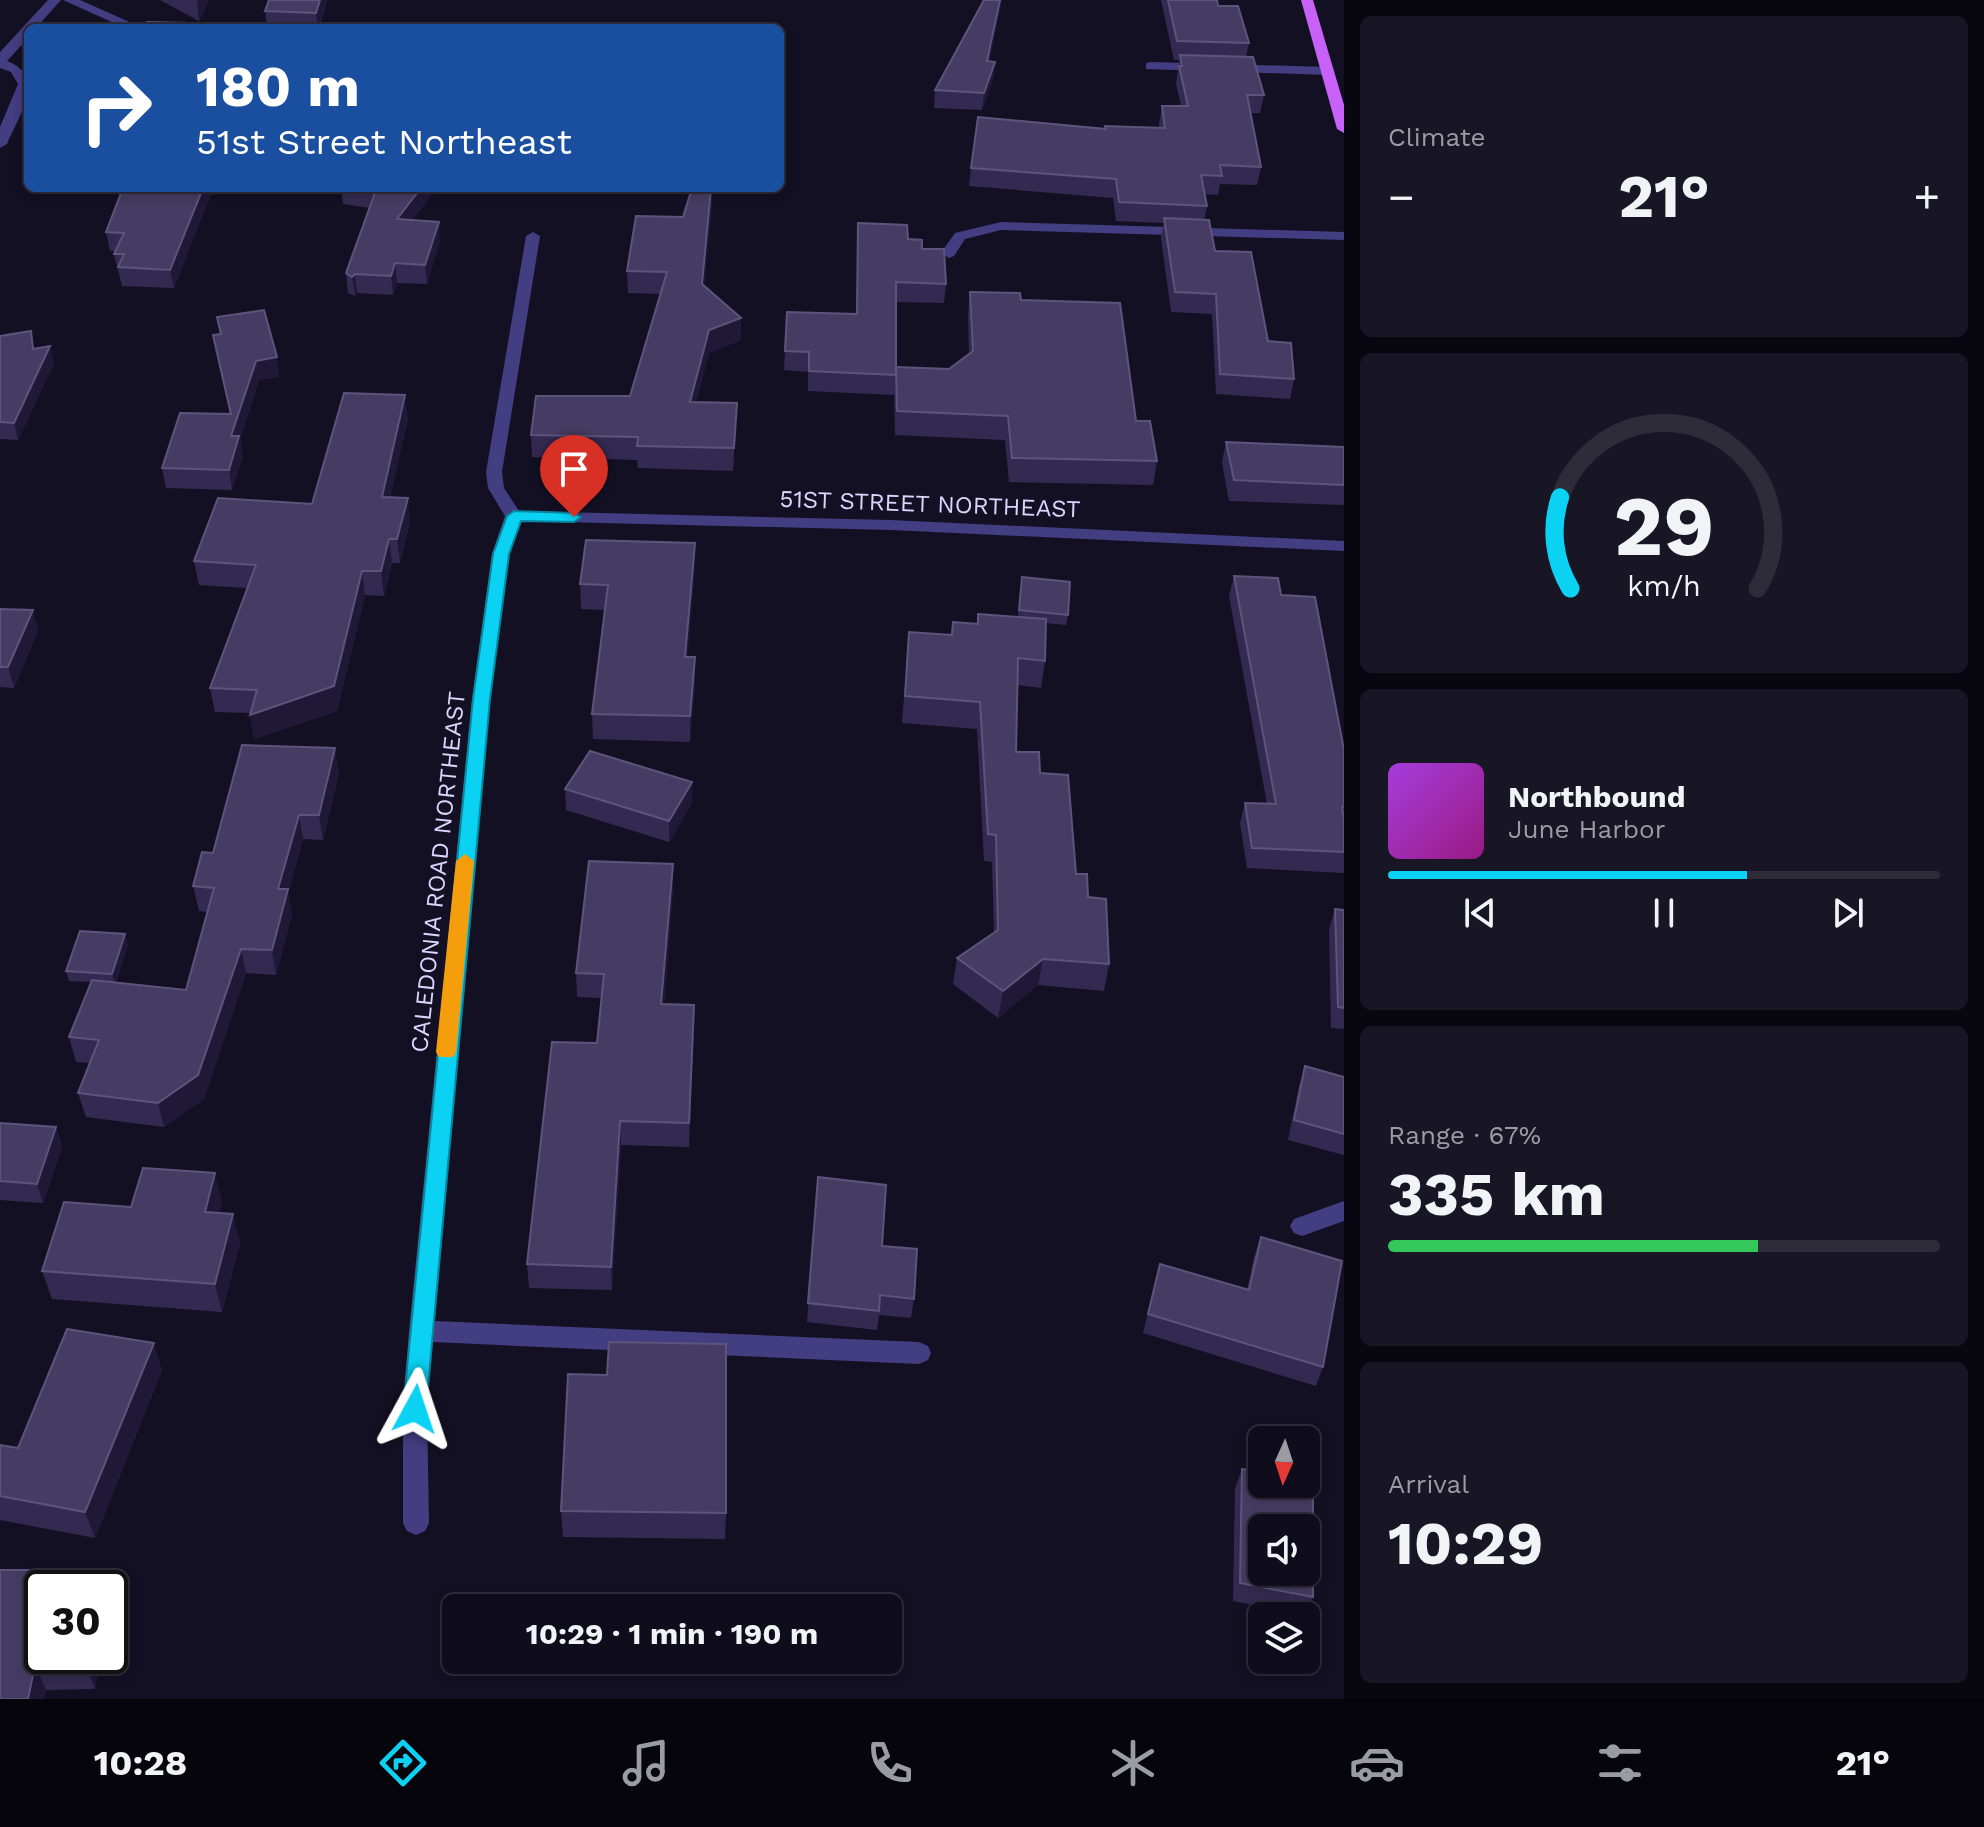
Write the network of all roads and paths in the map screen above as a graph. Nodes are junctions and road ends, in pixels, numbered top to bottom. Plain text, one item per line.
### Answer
1 (55, 0) edge
2 (69, 0) edge
3 (1307, 0) edge
4 (33, 24) edge
5 (126, 24) edge
6 (24, 35) edge
7 (0, 62) edge
8 (1151, 66) dead end
9 (1328, 71) junction
10 (24, 82) edge
11 (24, 86) edge
12 (1340, 105) edge
13 (1344, 129) edge
14 (0, 144) edge
15 (533, 236) dead end
16 (1344, 236) edge
17 (949, 253) dead end
18 (514, 516) junction
19 (1344, 546) edge
20 (1344, 1211) edge
21 (1302, 1226) dead end
22 (421, 1331) junction
23 (919, 1353) dead end
24 (416, 1523) dead end

1 - 4 street
2 - 5 street
3 - 9 main road
6 - 7 street
7 - 10 street
8 - 9 street
9 - 12 main road
11 - 14 street
12 - 13 main road
15 - 18 street
16 - 17 street
18 - 19 street, 51ST STREET NORTHEAST
18 - 22 street, CALEDONIA ROAD NORTHEAST
20 - 21 street
22 - 23 street
22 - 24 street, CALEDONIA ROAD NORTHEAST

